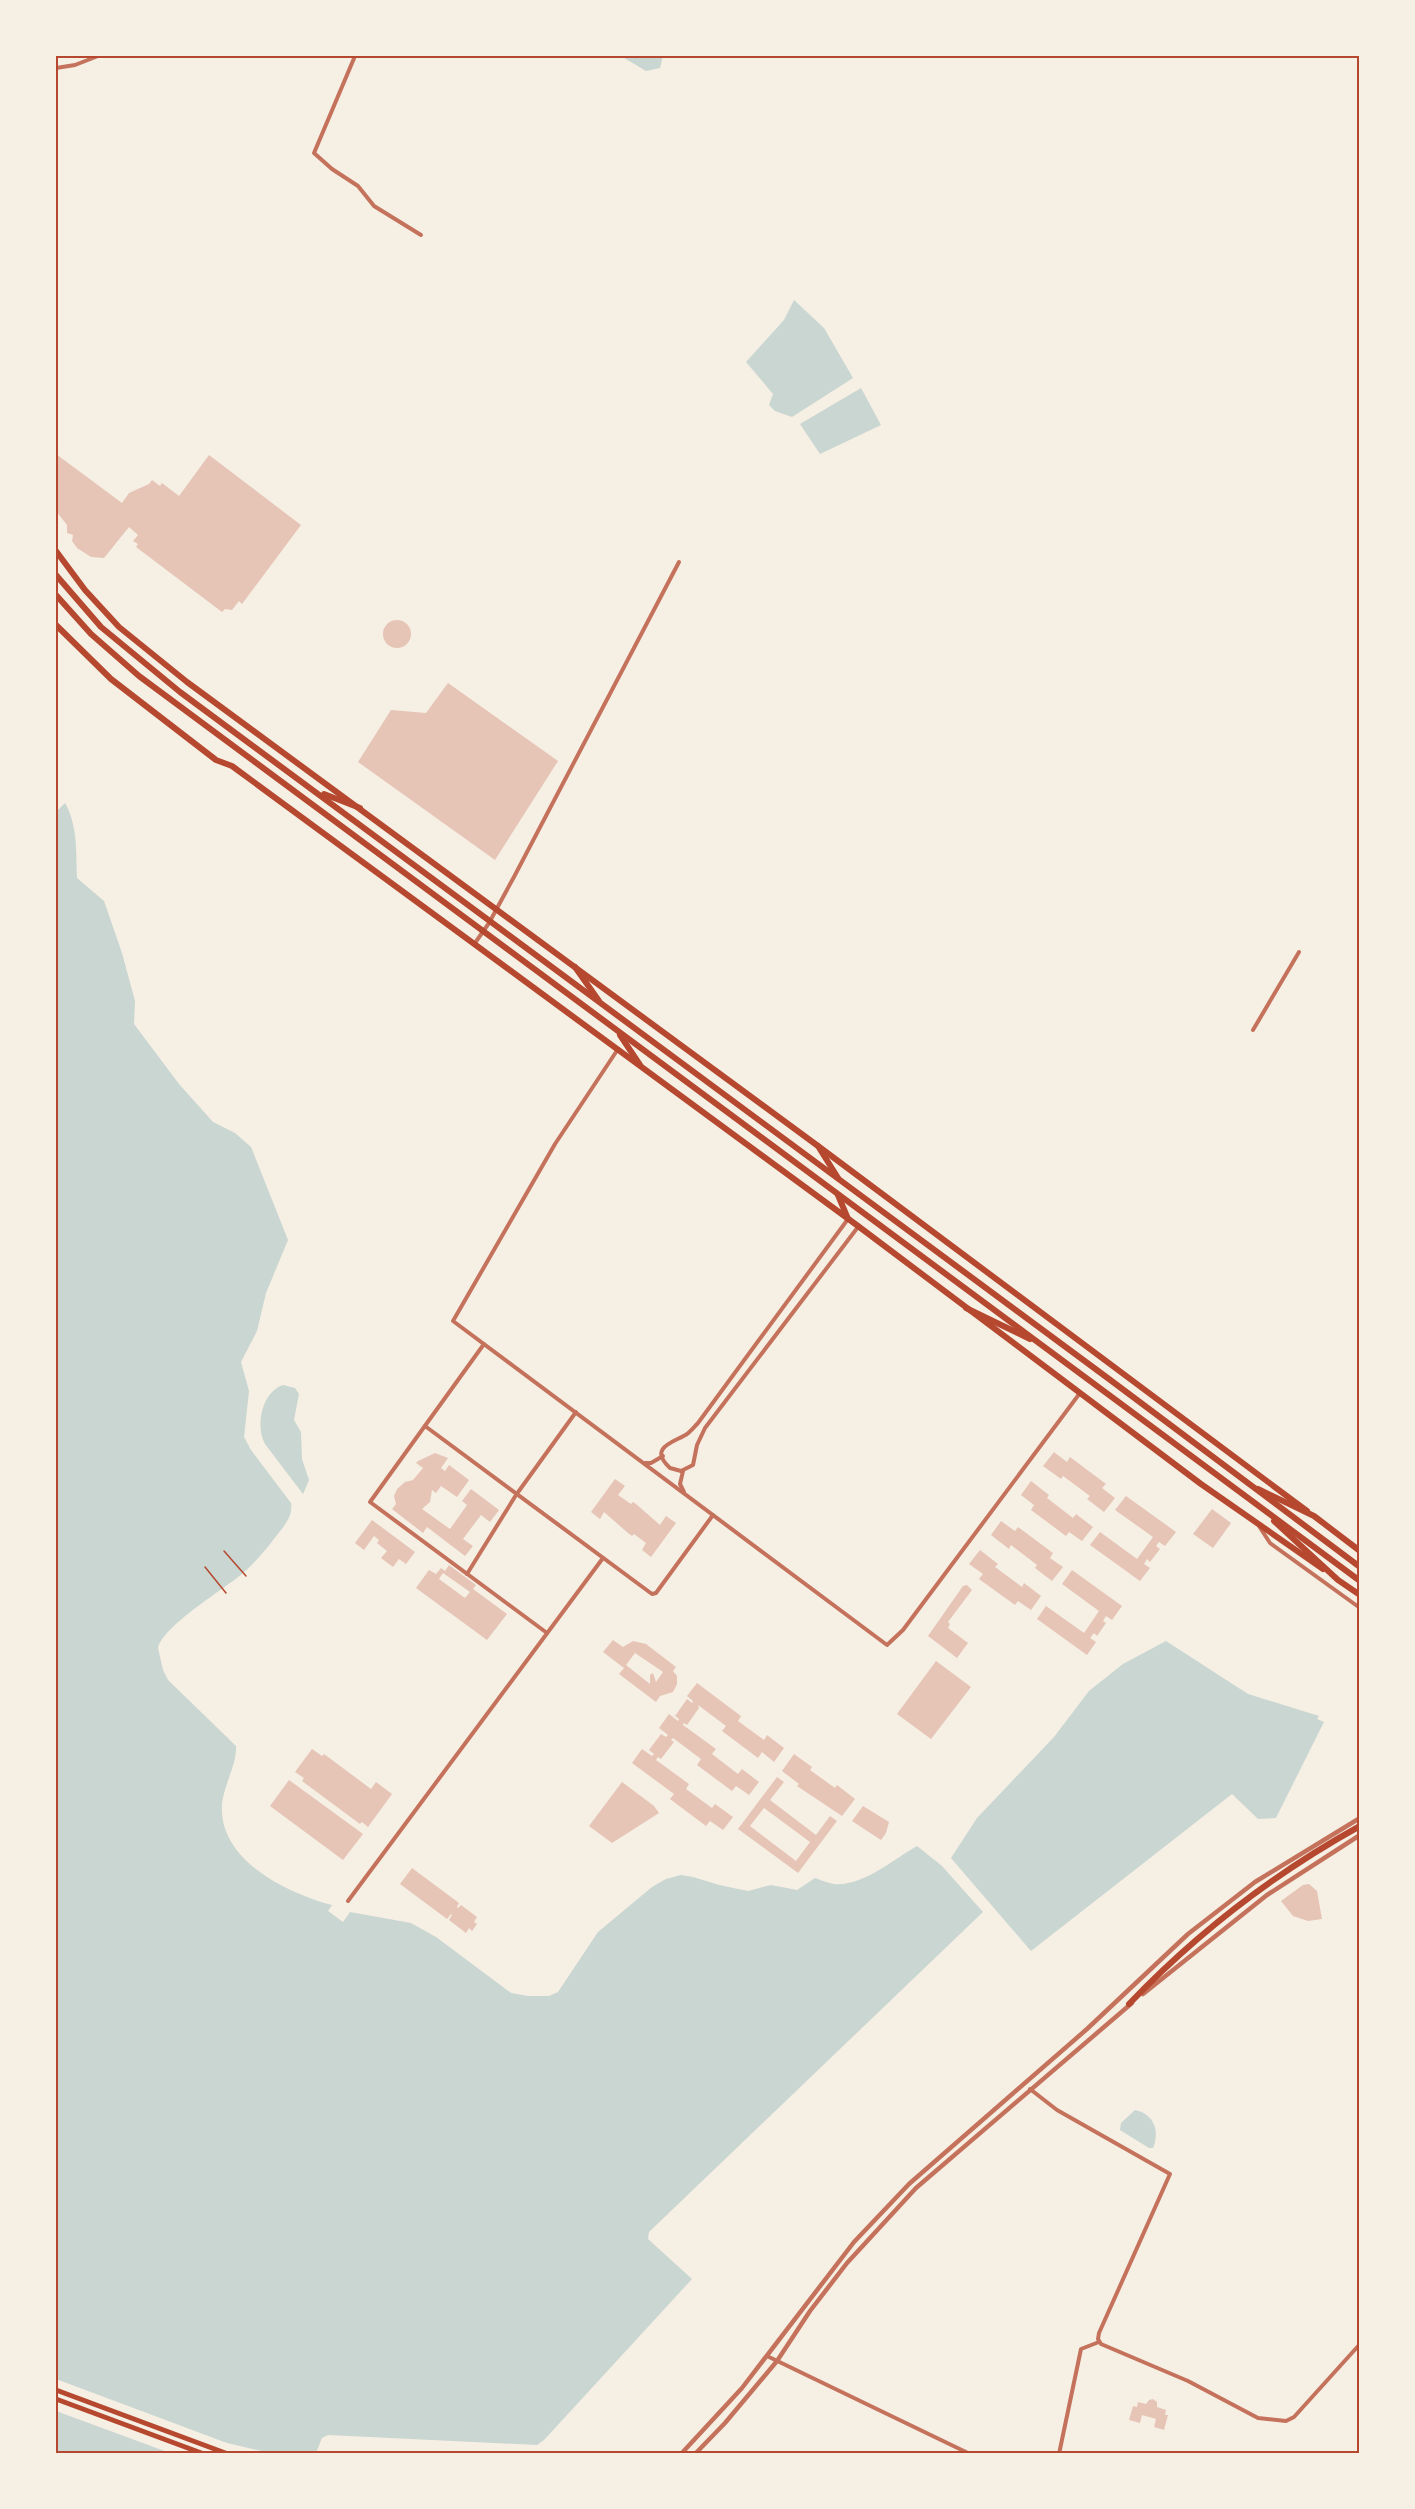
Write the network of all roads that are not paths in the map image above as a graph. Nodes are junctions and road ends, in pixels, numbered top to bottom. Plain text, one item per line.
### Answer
1 (98, 56) edge
2 (355, 56) edge
3 (56, 68) edge
4 (421, 235) dead end
5 (56, 551) edge
6 (679, 562) dead end
7 (56, 575) edge
8 (56, 595) edge
9 (56, 625) edge
10 (316, 791) junction
11 (360, 808) junction
12 (497, 909) junction
13 (489, 923) junction
14 (484, 931) junction
15 (475, 943) junction
16 (1299, 952) dead end
17 (575, 967) junction
18 (603, 1006) junction
19 (616, 1030) junction
20 (1253, 1030) dead end
21 (618, 1049) junction
22 (640, 1065) junction
23 (818, 1146) junction
24 (840, 1181) junction
25 (838, 1194) junction
26 (848, 1219) junction
27 (858, 1226) junction
28 (966, 1308) junction
29 (484, 1344) junction
30 (1044, 1346) junction
31 (1081, 1393) junction
32 (576, 1412) junction
33 (425, 1426) junction
34 (663, 1456) junction
35 (639, 1460) junction
36 (683, 1471) junction
37 (1244, 1482) junction
38 (516, 1495) junction
39 (686, 1495) junction
40 (1245, 1495) junction
41 (713, 1515) junction
42 (1314, 1516) junction
43 (1257, 1523) junction
44 (1359, 1551) edge
45 (603, 1558) junction
46 (1359, 1567) edge
47 (467, 1574) junction
48 (1338, 1580) junction
49 (1359, 1581) edge
50 (1359, 1595) edge
51 (1359, 1608) edge
52 (547, 1633) junction
53 (1359, 1818) edge
54 (1359, 1826) edge
55 (1359, 1835) edge
56 (348, 1901) dead end
57 (1129, 2004) junction
58 (1030, 2089) junction
59 (1099, 2342) junction
60 (1359, 2344) edge
61 (767, 2356) junction
62 (777, 2361) junction
63 (56, 2390) edge
64 (56, 2399) edge
65 (204, 2454) edge
66 (228, 2454) edge
67 (681, 2454) edge
68 (695, 2454) edge
69 (970, 2454) edge
70 (1059, 2454) edge

1 - 3 street
2 - 4 street
5 - 11 main road
6 - 12 street
7 - 10 main road
8 - 14 main road
9 - 15 main road
10 - 11 main road
10 - 13 main road
11 - 12 main road
12 - 13 street
12 - 17 main road
13 - 14 street
13 - 18 main road
14 - 15 street
14 - 19 main road
15 - 21 main road
16 - 20 street
17 - 18 main road
17 - 23 main road
18 - 24 main road
19 - 22 main road
19 - 25 main road
21 - 22 main road
21 - 29 street
22 - 26 main road
23 - 24 main road
23 - 42 main road
24 - 37 main road
25 - 26 main road
25 - 30 main road
26 - 27 main road
26 - 34 street
27 - 28 main road
27 - 36 street
28 - 30 main road
28 - 31 main road
29 - 32 street
29 - 33 street
30 - 40 main road
31 - 41 street
31 - 43 main road
32 - 35 street
32 - 38 street
33 - 38 street
33 - 47 street
34 - 35 street
34 - 36 street
35 - 39 street
36 - 39 street
37 - 42 main road
37 - 46 main road
38 - 45 street
38 - 47 street
39 - 41 street
40 - 48 main road
40 - 49 main road
41 - 45 street
42 - 44 main road
43 - 48 main road
43 - 51 street
45 - 52 street
47 - 52 street
48 - 50 main road
52 - 56 street
53 - 61 street
54 - 57 main road
55 - 57 street
57 - 58 street
58 - 59 street
58 - 62 street
59 - 60 street
59 - 70 street
61 - 62 street
61 - 67 street
62 - 68 street
62 - 69 street
63 - 66 main road
64 - 65 main road

